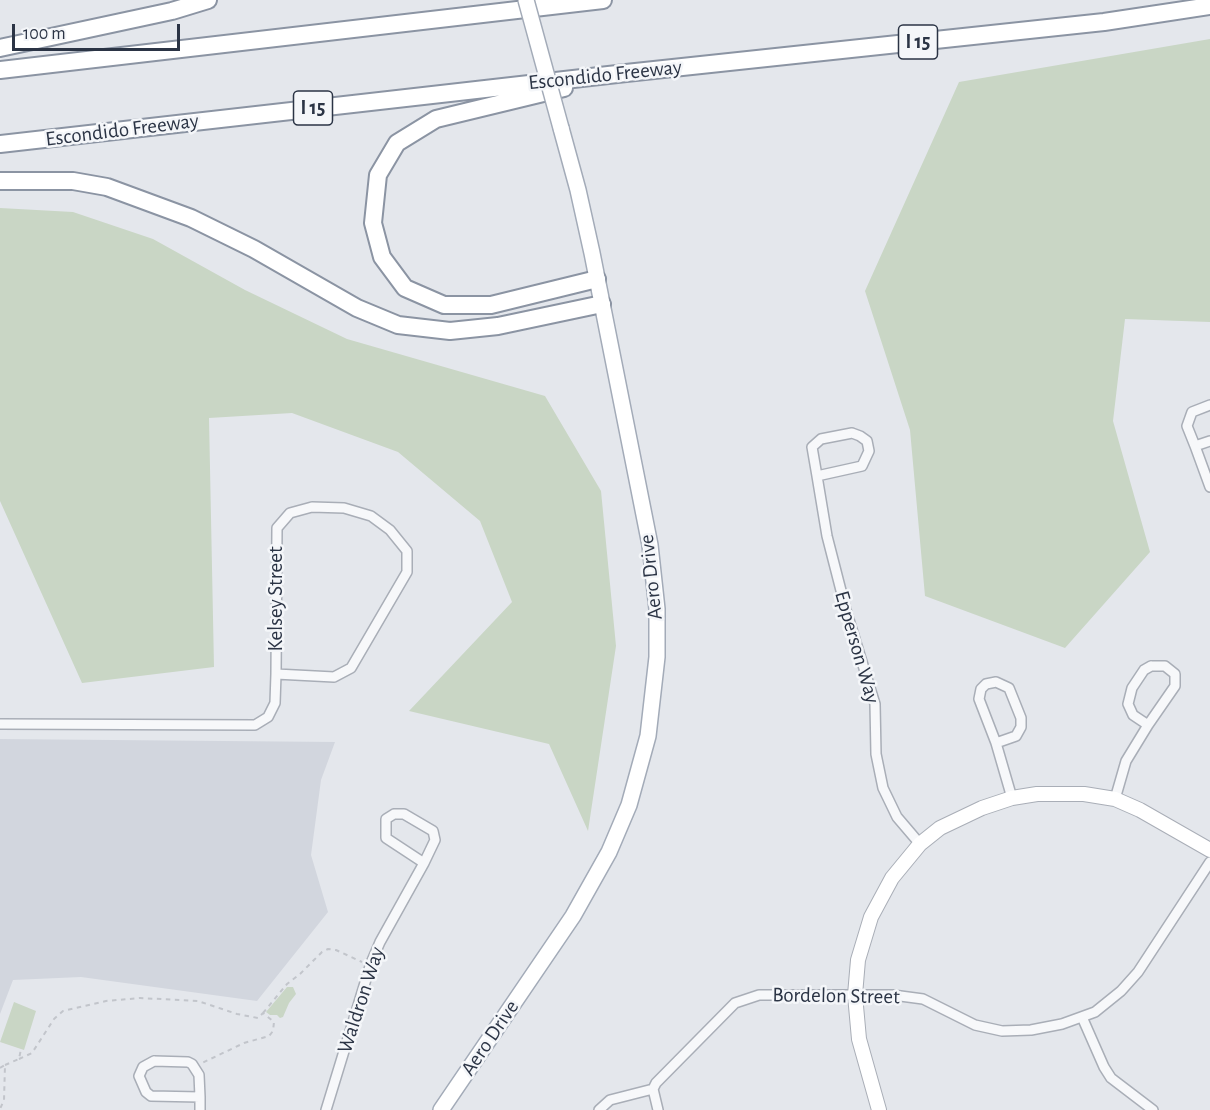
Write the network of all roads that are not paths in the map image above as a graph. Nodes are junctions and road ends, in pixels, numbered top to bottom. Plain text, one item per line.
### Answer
1 (208, 0) edge
2 (526, 0) edge
3 (603, 0) edge
4 (1210, 6) edge
5 (0, 48) edge
6 (0, 70) edge
7 (626, 73) junction
8 (0, 144) edge
9 (0, 181) edge
10 (597, 279) junction
11 (602, 304) junction
12 (1210, 405) edge
13 (1210, 441) edge
14 (1195, 446) junction
15 (817, 476) junction
16 (1210, 487) edge
17 (276, 674) junction
18 (0, 724) edge
19 (1148, 725) junction
20 (996, 743) junction
21 (1012, 798) junction
22 (1115, 799) junction
23 (920, 844) junction
24 (1210, 850) edge
25 (1210, 862) edge
26 (424, 863) junction
27 (855, 994) junction
28 (1082, 1017) junction
29 (653, 1089) junction
30 (200, 1097) junction
31 (200, 1110) edge
32 (326, 1110) edge
33 (441, 1110) edge
34 (599, 1110) edge
35 (658, 1110) edge
36 (879, 1110) edge
37 (1153, 1110) edge

1 - 5 highway
2 - 10 main road, Aero Drive, bridge
3 - 6 highway
4 - 7 highway, Escondido Freeway / I 15
7 - 8 highway, Escondido Freeway / I 15
7 - 10 highway
9 - 11 highway
10 - 11 main road, Aero Drive
11 - 33 main road, Aero Drive
12 - 14 street
13 - 14 street
14 - 16 street
15 - 15 street, Epperson Way
15 - 23 street, Epperson Way
17 - 17 street, Kelsey Street
17 - 18 street, Kelsey Street
19 - 19 street
19 - 22 street
20 - 20 street
20 - 21 street
21 - 22 street
21 - 23 street
22 - 24 street
23 - 27 street
25 - 28 street, Bordelon Street
26 - 26 street, Waldron Way
26 - 32 street, Waldron Way
27 - 28 street, Bordelon Street
27 - 29 street, Bordelon Street
27 - 36 street
28 - 37 street
29 - 34 street
29 - 35 street
30 - 30 street
30 - 31 street

